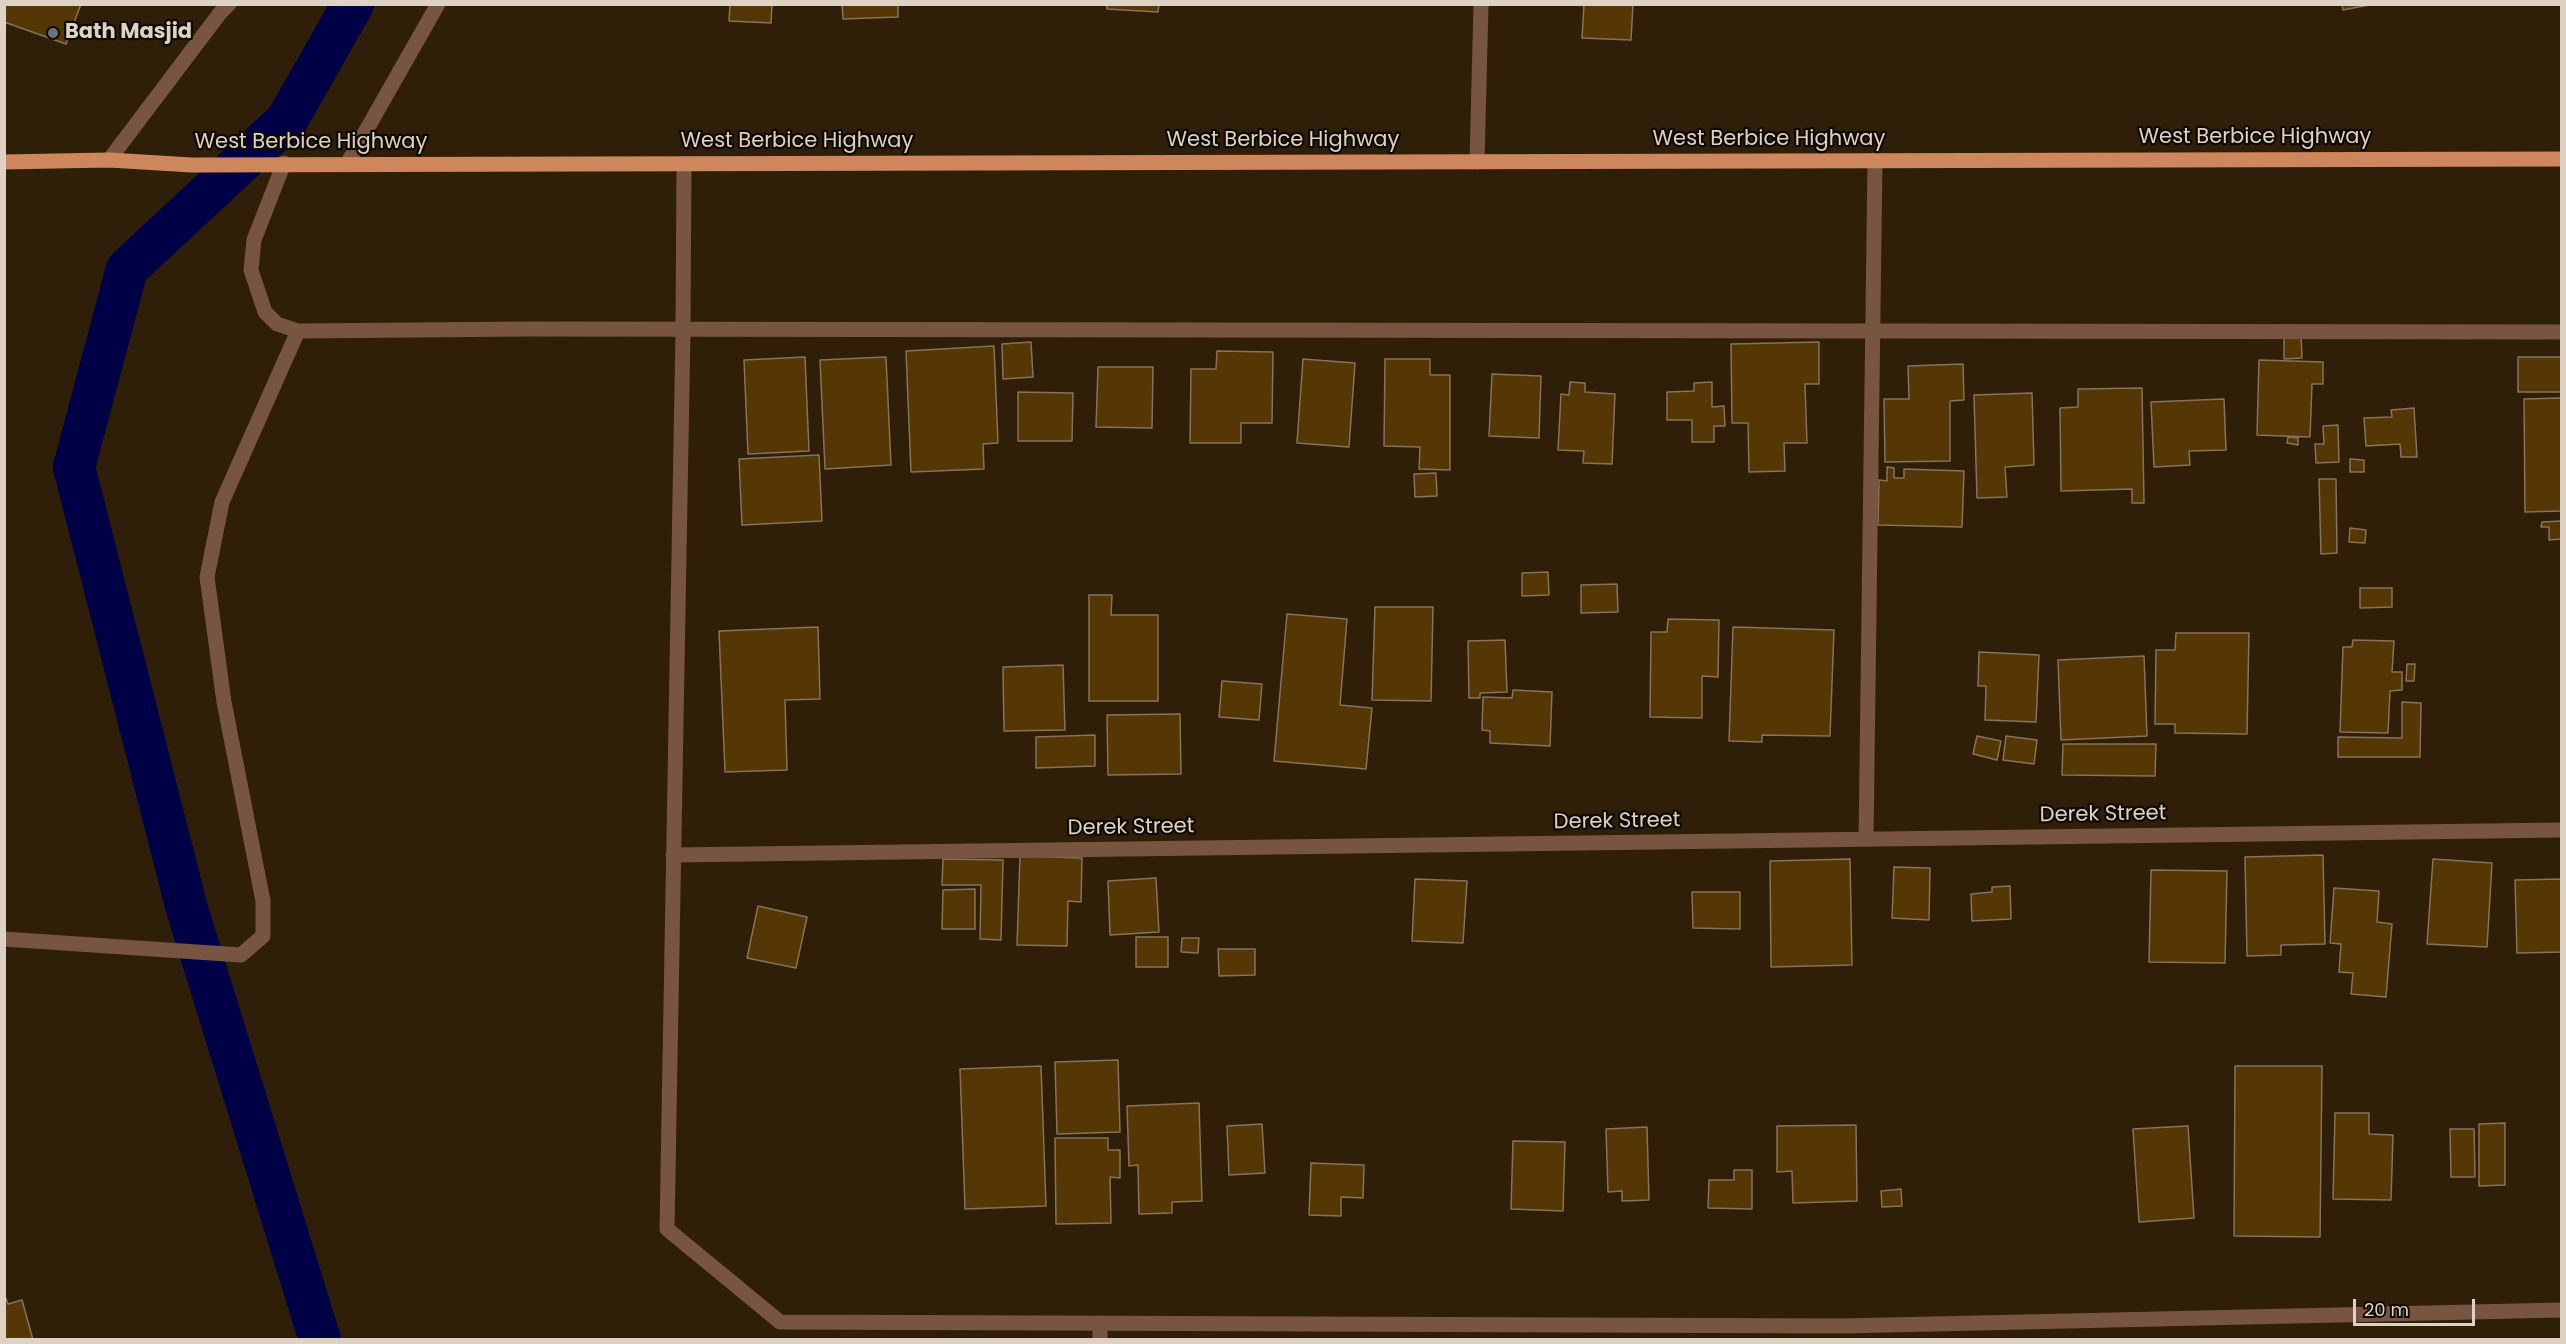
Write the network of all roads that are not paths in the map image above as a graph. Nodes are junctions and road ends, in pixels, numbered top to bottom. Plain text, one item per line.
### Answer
1 (229, 4) edge
2 (438, 4) edge
3 (1481, 4) edge
4 (2562, 159) edge
5 (109, 160) junction
6 (1875, 160) junction
7 (4, 162) edge
8 (1477, 162) junction
9 (284, 163) junction
10 (347, 164) junction
11 (684, 164) junction
12 (684, 330) junction
13 (298, 331) junction
14 (1872, 331) junction
15 (2562, 332) edge
16 (2562, 830) edge
17 (1866, 839) junction
18 (673, 855) junction
19 (4, 939) edge
20 (2562, 1310) edge
21 (1100, 1323) junction
22 (1843, 1333) edge
23 (1100, 1340) edge

1 - 5 street
2 - 10 street
3 - 8 street
4 - 6 main road, West Berbice Highway
5 - 7 main road, West Berbice Highway
5 - 9 main road, West Berbice Highway
6 - 8 main road, West Berbice Highway
6 - 14 street
8 - 11 main road, West Berbice Highway
9 - 10 main road, West Berbice Highway
9 - 13 street
10 - 11 main road, West Berbice Highway
11 - 12 street
12 - 13 street
12 - 14 street
12 - 18 street
13 - 19 street
14 - 15 street
14 - 17 street
16 - 17 street, Derek Street
17 - 18 street, Derek Street
18 - 21 street
20 - 22 street
21 - 22 street
21 - 23 street

